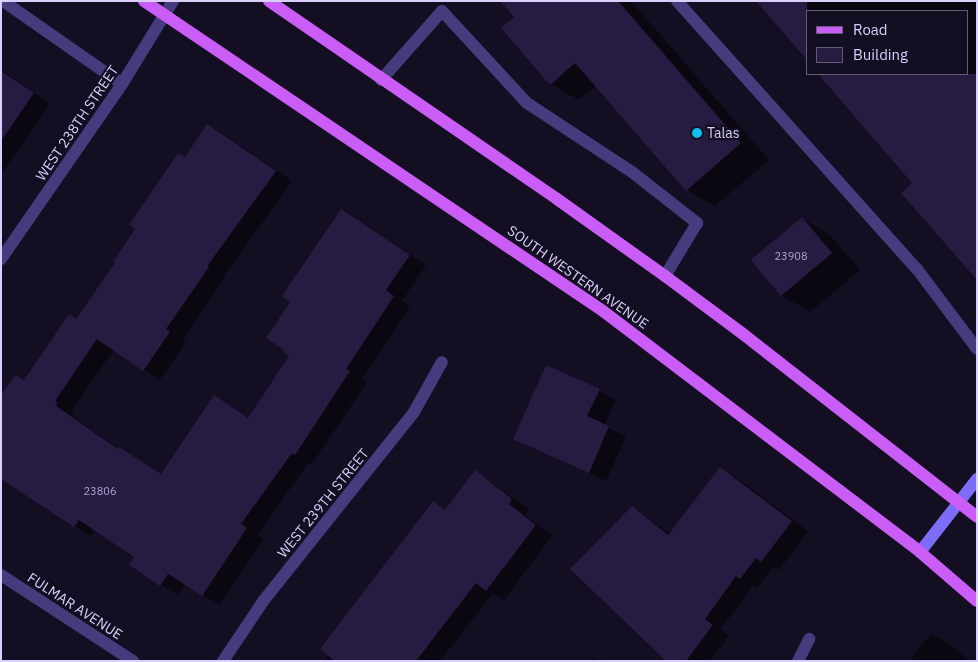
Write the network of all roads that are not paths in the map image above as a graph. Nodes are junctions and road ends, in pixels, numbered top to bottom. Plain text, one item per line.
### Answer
1 (3, 1) edge
2 (144, 1) edge
3 (174, 1) edge
4 (268, 1) edge
5 (677, 1) edge
6 (438, 6) edge
7 (165, 16) junction
8 (382, 80) junction
9 (122, 84) junction
10 (1, 259) edge
11 (665, 276) junction
12 (977, 349) edge
13 (442, 362) dead end
14 (977, 479) edge
15 (958, 502) junction
16 (977, 517) edge
17 (920, 552) junction
18 (1, 575) edge
19 (977, 601) edge
20 (809, 639) dead end
21 (134, 661) edge
22 (224, 661) edge
23 (798, 661) edge

1 - 9 street
2 - 7 main road, SOUTH WESTERN AVENUE
3 - 7 street, WEST 238TH STREET
4 - 8 main road
5 - 12 street
6 - 8 street
6 - 11 street
7 - 9 street, WEST 238TH STREET
7 - 17 main road, SOUTH WESTERN AVENUE
8 - 11 main road
9 - 10 street, WEST 238TH STREET
11 - 15 main road
13 - 22 street, WEST 239TH STREET
14 - 15 street
15 - 16 main road
15 - 17 street
17 - 19 main road, SOUTH WESTERN AVENUE
18 - 21 street, FULMAR AVENUE
20 - 23 street

